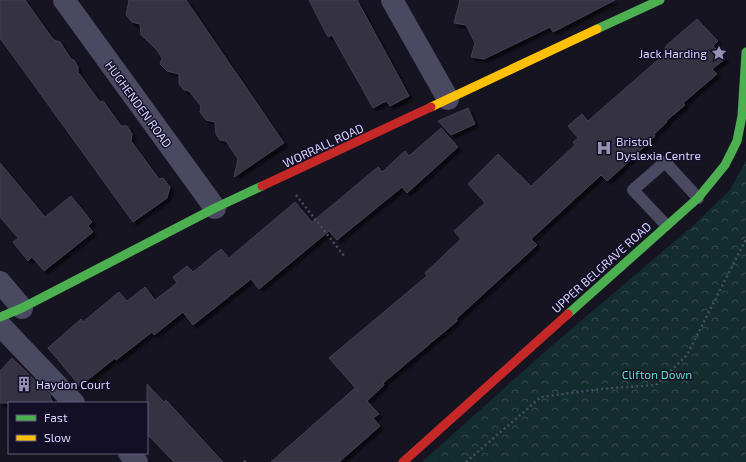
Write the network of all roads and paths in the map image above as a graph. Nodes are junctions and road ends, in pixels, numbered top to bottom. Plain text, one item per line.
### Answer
1 (64, 0) edge
2 (392, 0) edge
3 (660, 0) edge
4 (746, 52) edge
5 (448, 99) junction
6 (282, 177) junction
7 (698, 198) junction
8 (215, 208) junction
9 (666, 225) junction
10 (746, 239) edge
11 (345, 257) dead end
12 (0, 282) edge
13 (22, 308) junction
14 (0, 317) edge
15 (0, 325) edge
16 (73, 402) edge
17 (130, 454) edge
18 (247, 459) dead end
19 (137, 462) edge
20 (244, 462) edge
21 (403, 462) edge
22 (466, 462) edge

1 - 8 street, HUGHENDEN ROAD
2 - 5 street
3 - 5 street, WORRALL ROAD
4 - 7 street, UPPER BELGRAVE ROAD
5 - 6 street, WORRALL ROAD
6 - 8 street, WORRALL ROAD
6 - 11 path
7 - 9 street, UPPER BELGRAVE ROAD
7 - 9 lane
8 - 13 street, WORRALL ROAD
9 - 21 street, UPPER BELGRAVE ROAD
10 - 22 path
12 - 13 street
13 - 14 street, WORRALL ROAD
15 - 16 street
17 - 19 street
18 - 20 path

